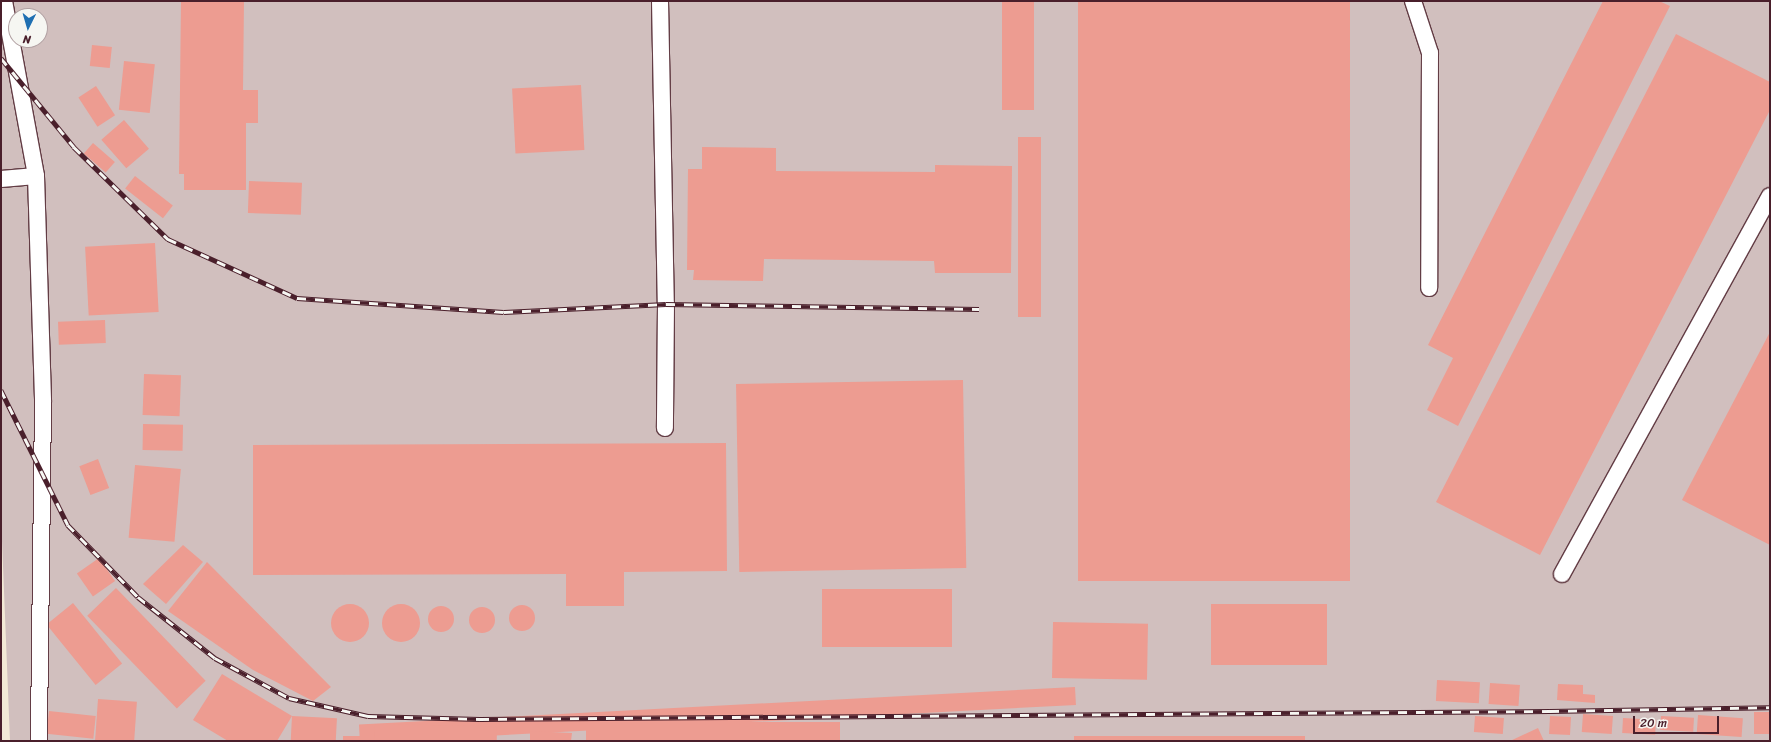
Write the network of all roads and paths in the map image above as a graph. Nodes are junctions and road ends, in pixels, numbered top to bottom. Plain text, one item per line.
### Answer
1 (4, 1) edge
2 (660, 1) edge
3 (1413, 1) edge
4 (36, 176) junction
5 (1, 179) edge
6 (1770, 196) edge
7 (1429, 288) dead end
8 (665, 428) dead end
9 (1562, 574) dead end
10 (39, 741) edge

1 - 4 lane
2 - 8 lane
3 - 7 lane
4 - 5 lane
4 - 10 lane
6 - 9 lane

